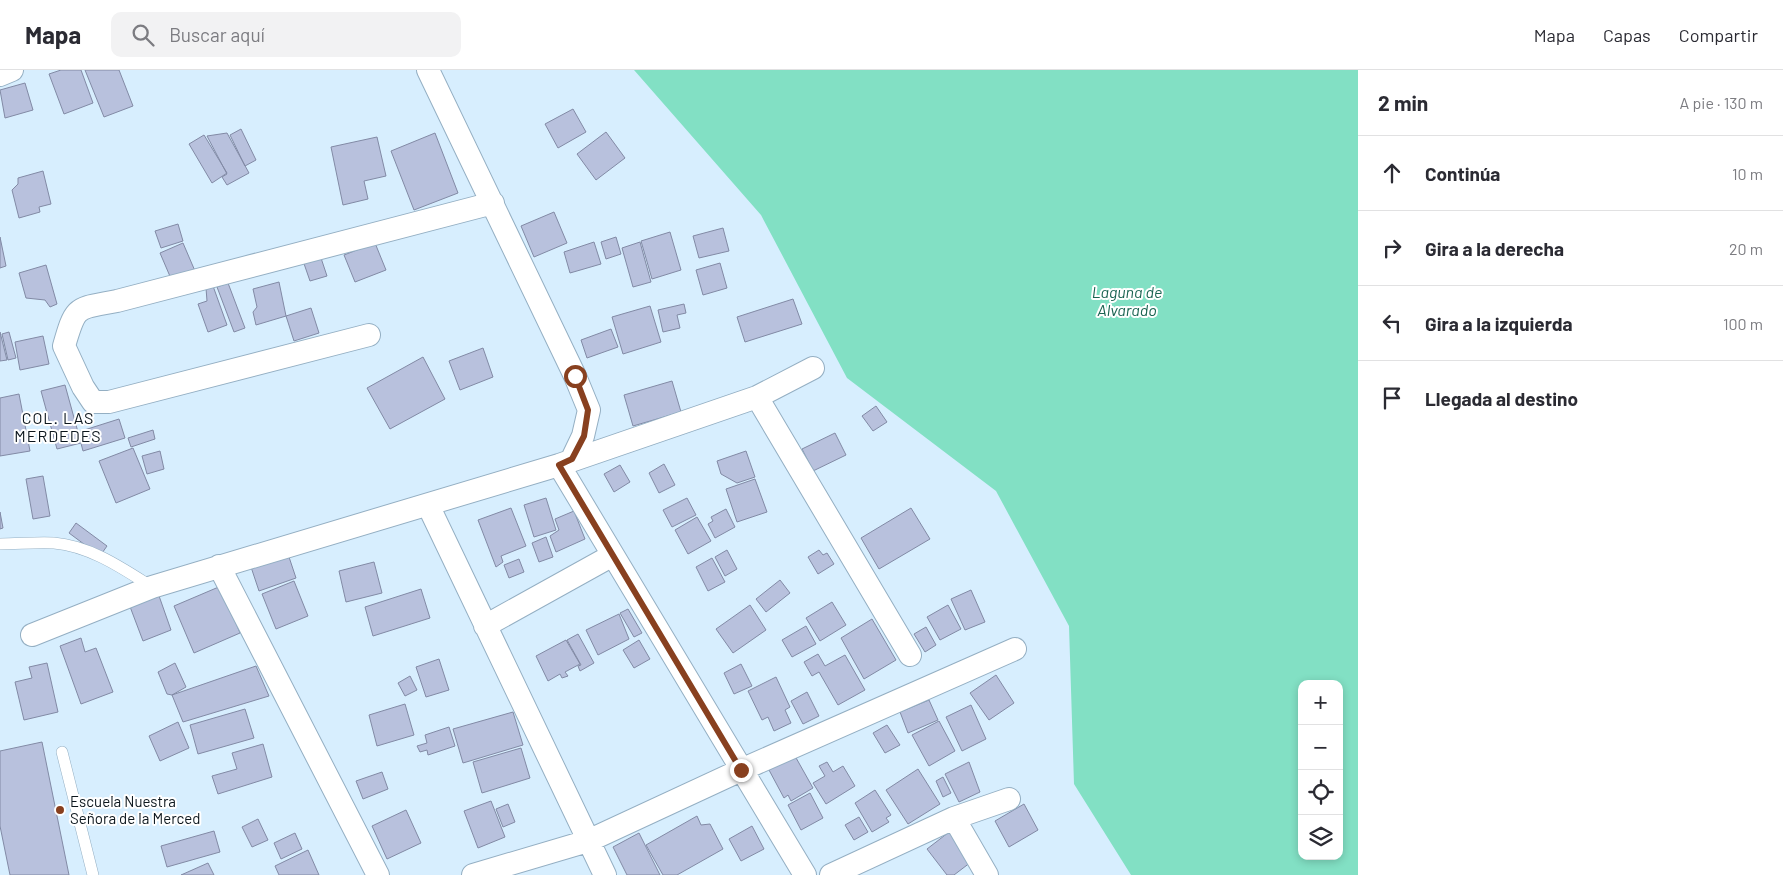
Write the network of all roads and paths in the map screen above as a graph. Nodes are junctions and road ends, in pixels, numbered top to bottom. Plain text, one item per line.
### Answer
1 (12, 70) edge
2 (428, 70) edge
3 (0, 74) edge
4 (493, 202) junction
5 (369, 335) dead end
6 (813, 368) dead end
7 (757, 397) junction
8 (565, 462) junction
9 (428, 505) junction
10 (0, 544) edge
11 (613, 555) junction
12 (220, 566) junction
13 (152, 587) junction
14 (485, 626) junction
15 (32, 634) dead end
16 (1015, 649) dead end
17 (910, 655) dead end
18 (62, 752) dead end
19 (741, 770) junction
20 (1009, 799) dead end
21 (954, 818) junction
22 (588, 841) junction
23 (93, 875) edge
24 (378, 875) edge
25 (473, 875) edge
26 (605, 875) edge
27 (805, 875) edge
28 (831, 875) edge
29 (987, 875) edge

1 - 3 street
2 - 4 street
4 - 5 street
4 - 8 street
6 - 7 street
7 - 8 street
7 - 17 street
8 - 9 street
8 - 11 street
9 - 12 street
9 - 14 street
10 - 13 lane
11 - 14 street
11 - 19 street
12 - 13 street
12 - 24 street
13 - 15 street
14 - 22 street
16 - 19 street
18 - 23 lane
19 - 22 street
19 - 27 street
20 - 21 street
21 - 28 street
21 - 29 street
22 - 25 street
22 - 26 street

